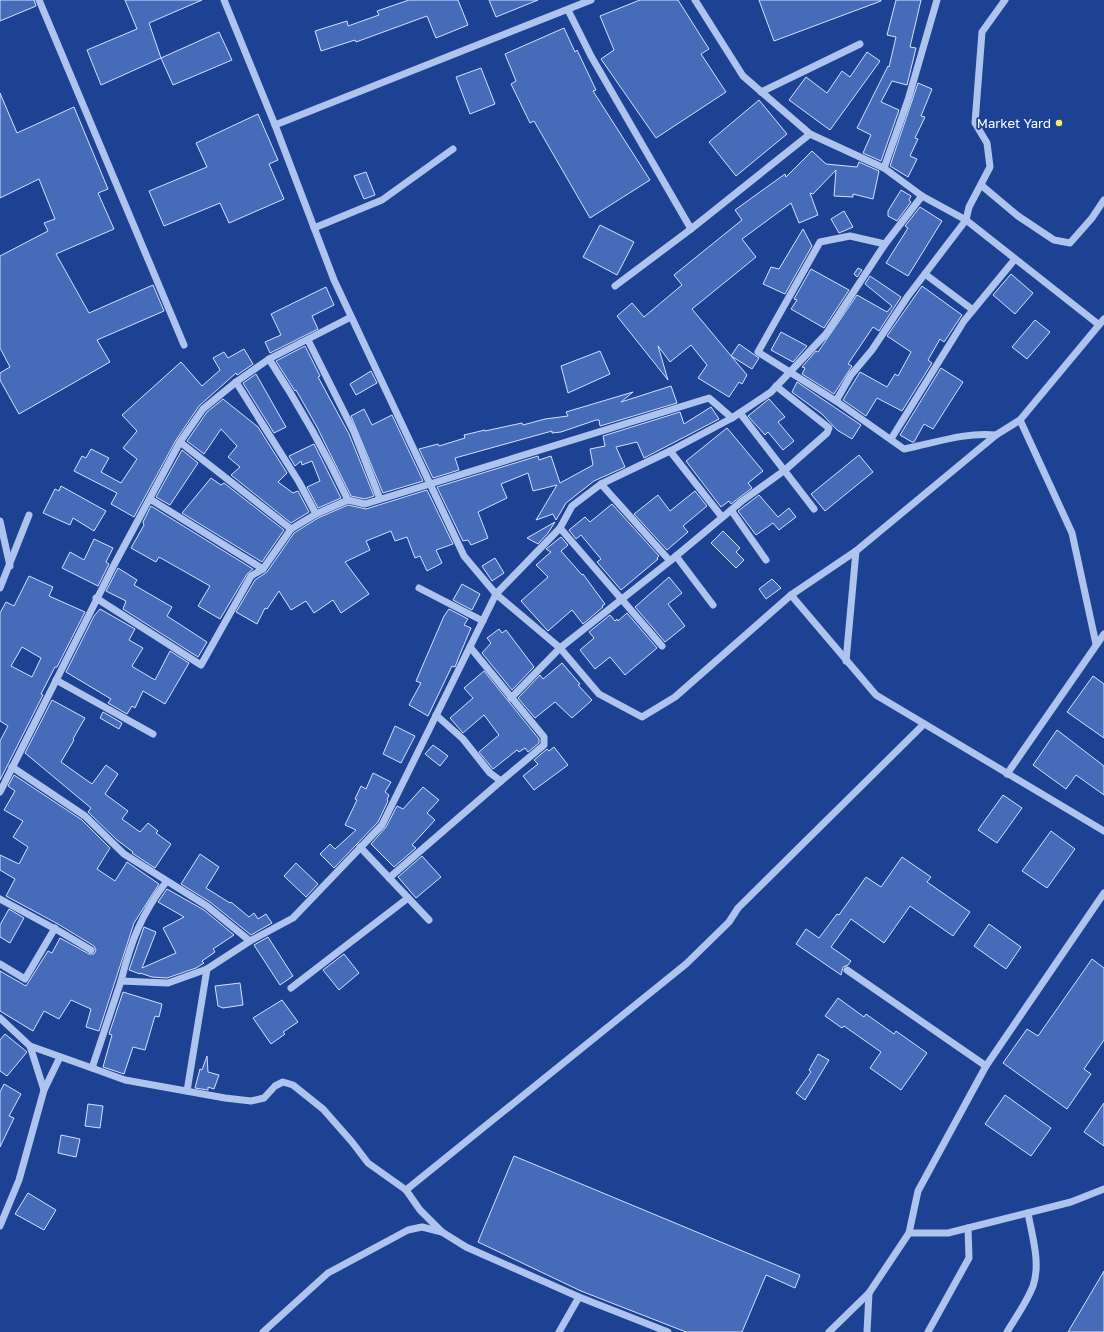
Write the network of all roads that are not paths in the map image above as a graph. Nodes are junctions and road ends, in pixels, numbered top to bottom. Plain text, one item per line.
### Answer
1 (39, 0) edge
2 (224, 0) edge
3 (592, 0) edge
4 (694, 0) edge
5 (937, 0) edge
6 (1005, 0) edge
7 (568, 10) junction
8 (860, 44) dead end
9 (761, 92) junction
10 (275, 125) junction
11 (810, 134) junction
12 (453, 149) dead end
13 (884, 168) junction
14 (981, 185) junction
15 (922, 196) junction
16 (1104, 200) edge
17 (966, 220) junction
18 (314, 228) junction
19 (691, 229) junction
20 (885, 244) junction
21 (1015, 259) junction
22 (925, 274) junction
23 (615, 286) dead end
24 (973, 310) junction
25 (351, 317) junction
26 (1101, 321) edge
27 (308, 340) junction
28 (184, 345) dead end
29 (269, 359) junction
30 (790, 373) junction
31 (236, 382) junction
32 (776, 386) junction
33 (836, 401) junction
34 (740, 413) junction
35 (732, 418) junction
36 (1020, 420) junction
37 (996, 435) junction
38 (890, 438) junction
39 (180, 442) junction
40 (670, 451) junction
41 (785, 470) junction
42 (429, 483) junction
43 (601, 484) junction
44 (150, 499) junction
45 (380, 499) junction
46 (348, 500) junction
47 (731, 510) junction
48 (814, 510) dead end
49 (316, 514) junction
50 (29, 515) dead end
51 (722, 517) junction
52 (0, 521) edge
53 (560, 528) junction
54 (291, 529) junction
55 (856, 551) junction
56 (676, 556) junction
57 (766, 560) dead end
58 (670, 561) junction
59 (10, 566) junction
60 (263, 569) junction
61 (0, 588) edge
62 (419, 588) dead end
63 (496, 594) junction
64 (791, 595) junction
65 (96, 598) junction
66 (621, 599) junction
67 (712, 605) dead end
68 (483, 621) junction
69 (1104, 634) edge
70 (1096, 644) junction
71 (662, 646) dead end
72 (470, 647) junction
73 (560, 648) junction
74 (846, 661) junction
75 (56, 680) junction
76 (511, 698) junction
77 (436, 715) junction
78 (924, 724) junction
79 (153, 734) dead end
80 (12, 767) junction
81 (1007, 774) junction
82 (501, 780) junction
83 (0, 792) edge
84 (1104, 831) edge
85 (360, 847) junction
86 (389, 878) junction
87 (166, 882) junction
88 (1104, 893) edge
89 (408, 898) junction
90 (1, 902) edge
91 (429, 920) dead end
92 (55, 928) junction
93 (250, 941) junction
94 (91, 950) dead end
95 (0, 964) edge
96 (207, 969) junction
97 (848, 970) dead end
98 (121, 981) junction
99 (291, 988) dead end
100 (0, 1018) edge
101 (30, 1046) junction
102 (60, 1057) junction
103 (986, 1066) junction
104 (92, 1068) junction
105 (44, 1090) junction
106 (187, 1091) junction
107 (1104, 1189) edge
108 (406, 1190) junction
109 (1028, 1213) junction
110 (0, 1226) edge
111 (968, 1228) junction
112 (442, 1232) junction
113 (909, 1232) junction
114 (869, 1293) junction
115 (579, 1296) junction
116 (263, 1332) edge
117 (559, 1332) edge
118 (668, 1332) edge
119 (829, 1332) edge
120 (867, 1332) edge
121 (928, 1332) edge
122 (1008, 1332) edge

1 - 28 street
2 - 10 street
3 - 7 street
4 - 9 street
5 - 13 street
6 - 14 street
7 - 10 street
7 - 19 street
8 - 9 street
9 - 11 street
10 - 18 street
11 - 13 street
11 - 19 street
12 - 18 street
13 - 15 street
14 - 16 street
14 - 17 street
15 - 17 street
15 - 20 street
17 - 21 street
17 - 22 street
18 - 25 street
19 - 23 street
20 - 30 street
20 - 30 street
21 - 24 street
21 - 26 street
22 - 24 street
22 - 33 street
24 - 38 street
25 - 27 street
25 - 42 street
26 - 36 street
27 - 29 street
27 - 45 street
29 - 31 street
29 - 46 street
30 - 32 street
30 - 33 street
31 - 39 street
31 - 49 street
32 - 34 street
32 - 41 street
33 - 38 street
34 - 35 street
34 - 41 street
35 - 40 street
35 - 42 street
36 - 37 street
36 - 70 street
37 - 38 street
37 - 55 street
39 - 44 street
39 - 54 street
40 - 43 street
40 - 51 street
41 - 47 street
41 - 48 street
42 - 45 street
42 - 63 street
43 - 53 street
43 - 58 street
44 - 60 street
44 - 65 street
45 - 46 street
46 - 49 street
47 - 51 street
47 - 57 street
49 - 54 street
50 - 59 street
51 - 56 street
52 - 59 street
53 - 63 street
53 - 66 street
54 - 60 street
55 - 64 street
55 - 74 street
56 - 58 street
56 - 67 street
58 - 66 street
59 - 61 street
60 - 65 street
62 - 68 street
63 - 68 street
63 - 73 street
64 - 73 street
64 - 74 street
65 - 75 street
66 - 71 street
66 - 73 street
68 - 72 street
69 - 70 street
70 - 81 street
72 - 76 street
72 - 77 street
73 - 76 street
74 - 78 street
75 - 79 street
75 - 80 street
76 - 82 street
77 - 82 street
77 - 85 street
78 - 81 street
78 - 108 street
80 - 83 street
80 - 87 street
81 - 84 street
82 - 86 street
85 - 86 street
85 - 93 street
86 - 89 street
87 - 93 street
87 - 98 street
88 - 103 street
89 - 91 street
89 - 99 street
90 - 92 street
92 - 94 street
92 - 95 street
93 - 96 street
96 - 98 street
96 - 106 street
97 - 103 street
98 - 104 street
100 - 101 street
101 - 102 street
101 - 105 street
102 - 104 street
102 - 105 street
103 - 113 street
104 - 106 street
105 - 110 street
106 - 108 street
107 - 109 street
108 - 112 street
109 - 111 street
109 - 122 street
111 - 113 street
111 - 121 street
112 - 115 street
112 - 116 street
113 - 114 street
114 - 119 street
114 - 120 street
115 - 117 street
115 - 118 street

